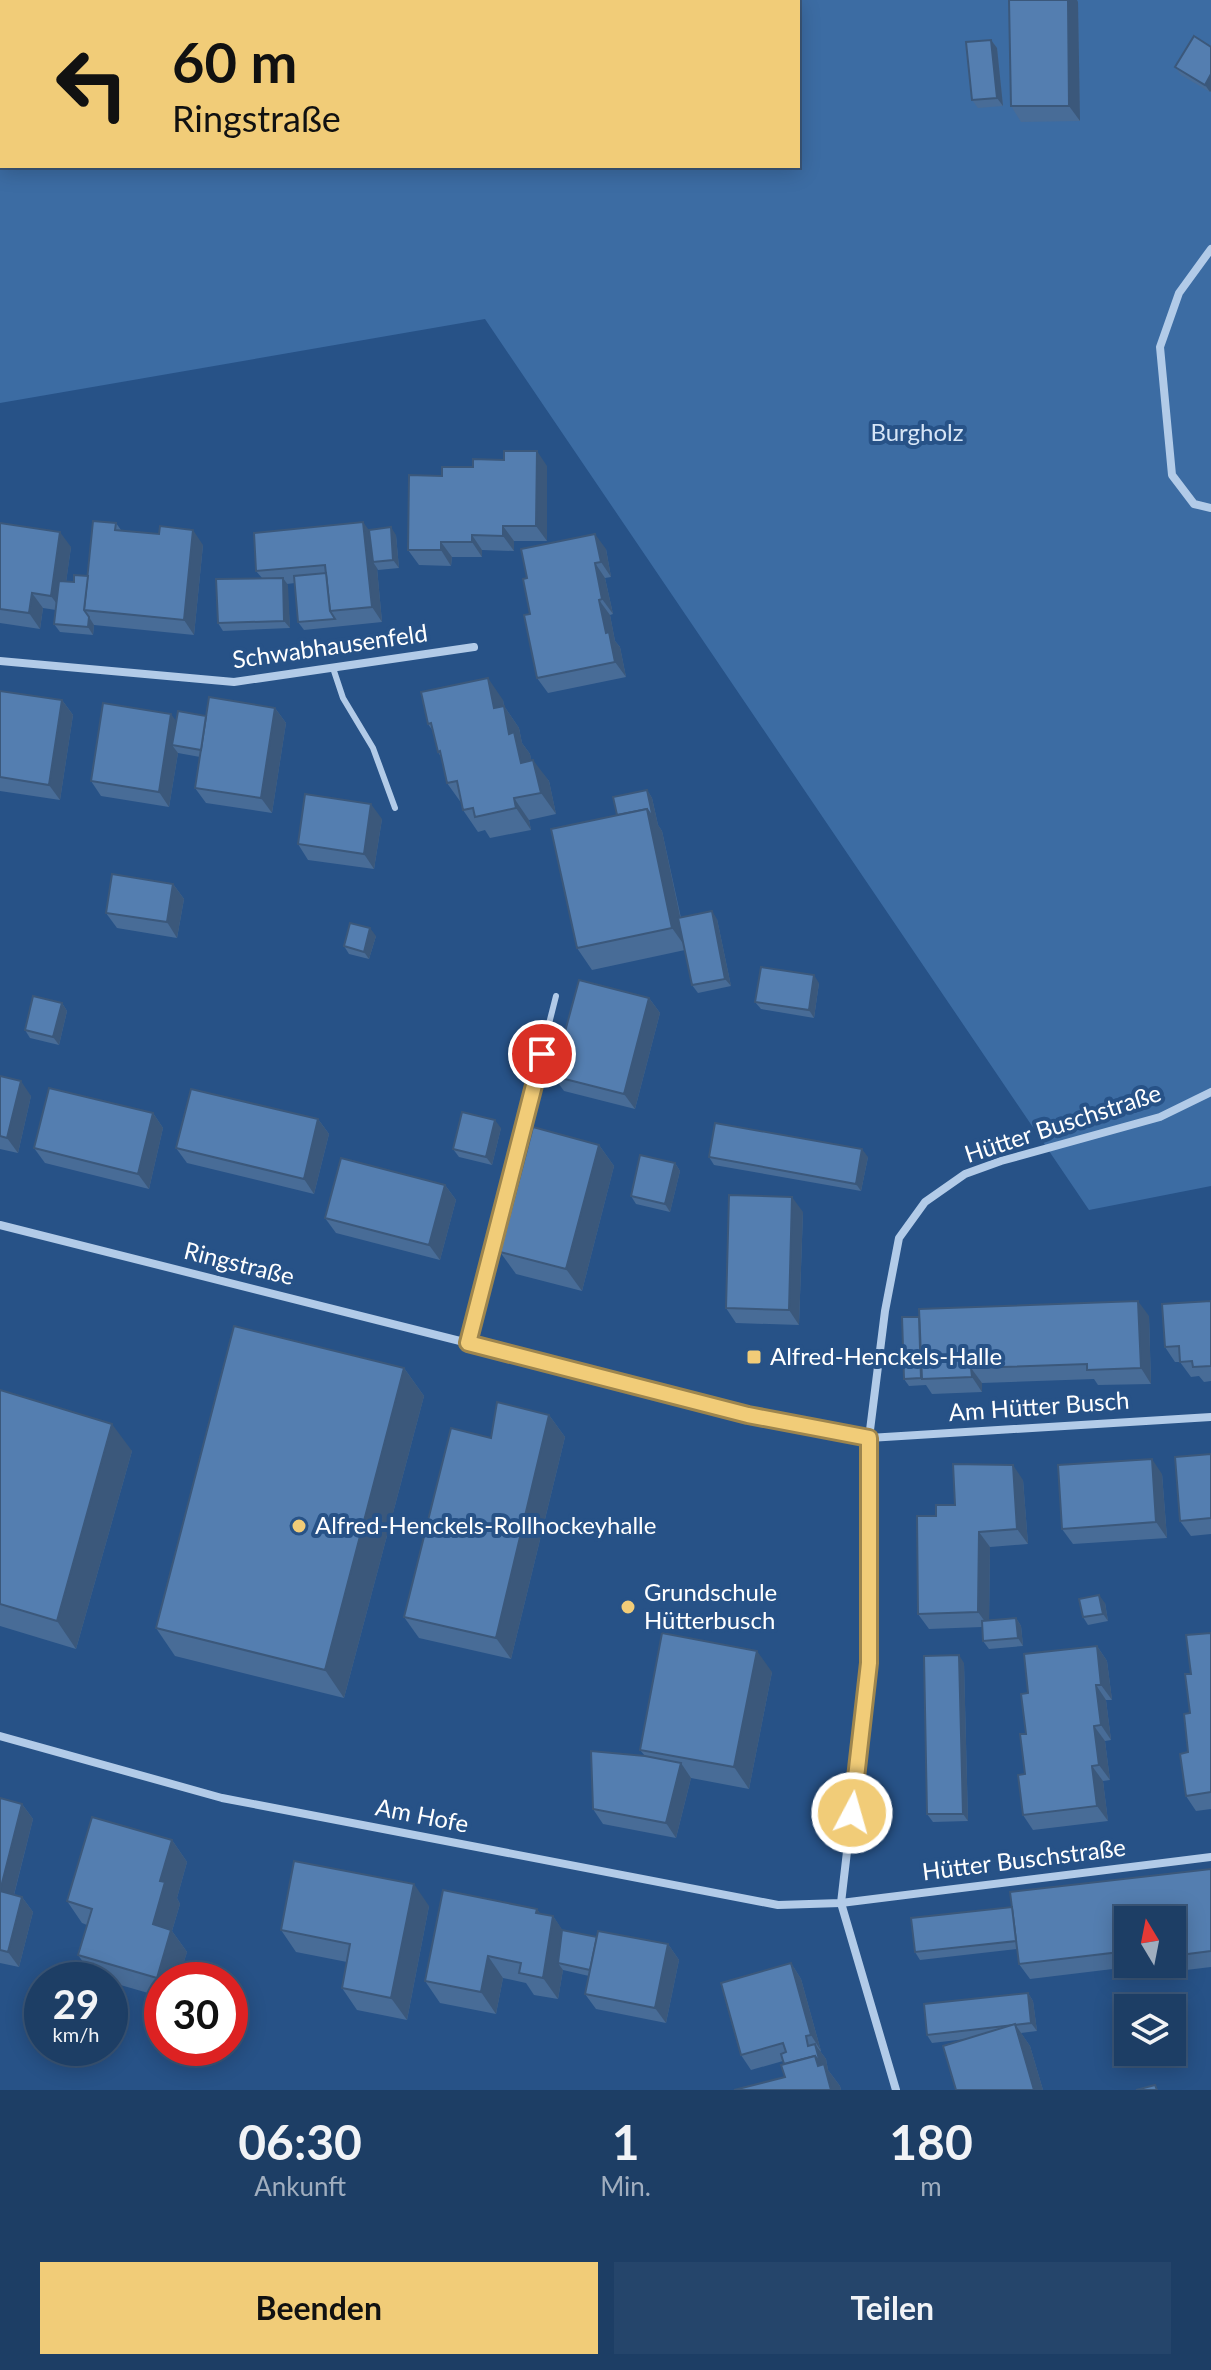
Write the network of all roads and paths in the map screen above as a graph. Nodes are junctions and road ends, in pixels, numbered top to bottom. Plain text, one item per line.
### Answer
1 (1211, 249) edge
2 (1211, 508) edge
3 (474, 647) dead end
4 (0, 661) edge
5 (333, 668) junction
6 (395, 808) dead end
7 (556, 996) dead end
8 (1211, 1092) edge
9 (0, 1225) edge
10 (468, 1343) junction
11 (1211, 1417) edge
12 (869, 1438) junction
13 (0, 1736) edge
14 (1211, 1857) edge
15 (841, 1903) junction
16 (896, 2090) edge

1 - 2 street
3 - 5 street, Schwabhausenfeld
4 - 5 street, Schwabhausenfeld
5 - 6 lane
7 - 10 lane
8 - 12 street, Hütter Buschstraße
9 - 10 street, Ringstraße
10 - 12 street, Ringstraße
11 - 12 street, Am Hütter Busch
12 - 15 street, Hütter Buschstraße
13 - 15 street, Am Hofe
14 - 15 street, Hütter Buschstraße
15 - 16 street, Hütter Buschstraße

